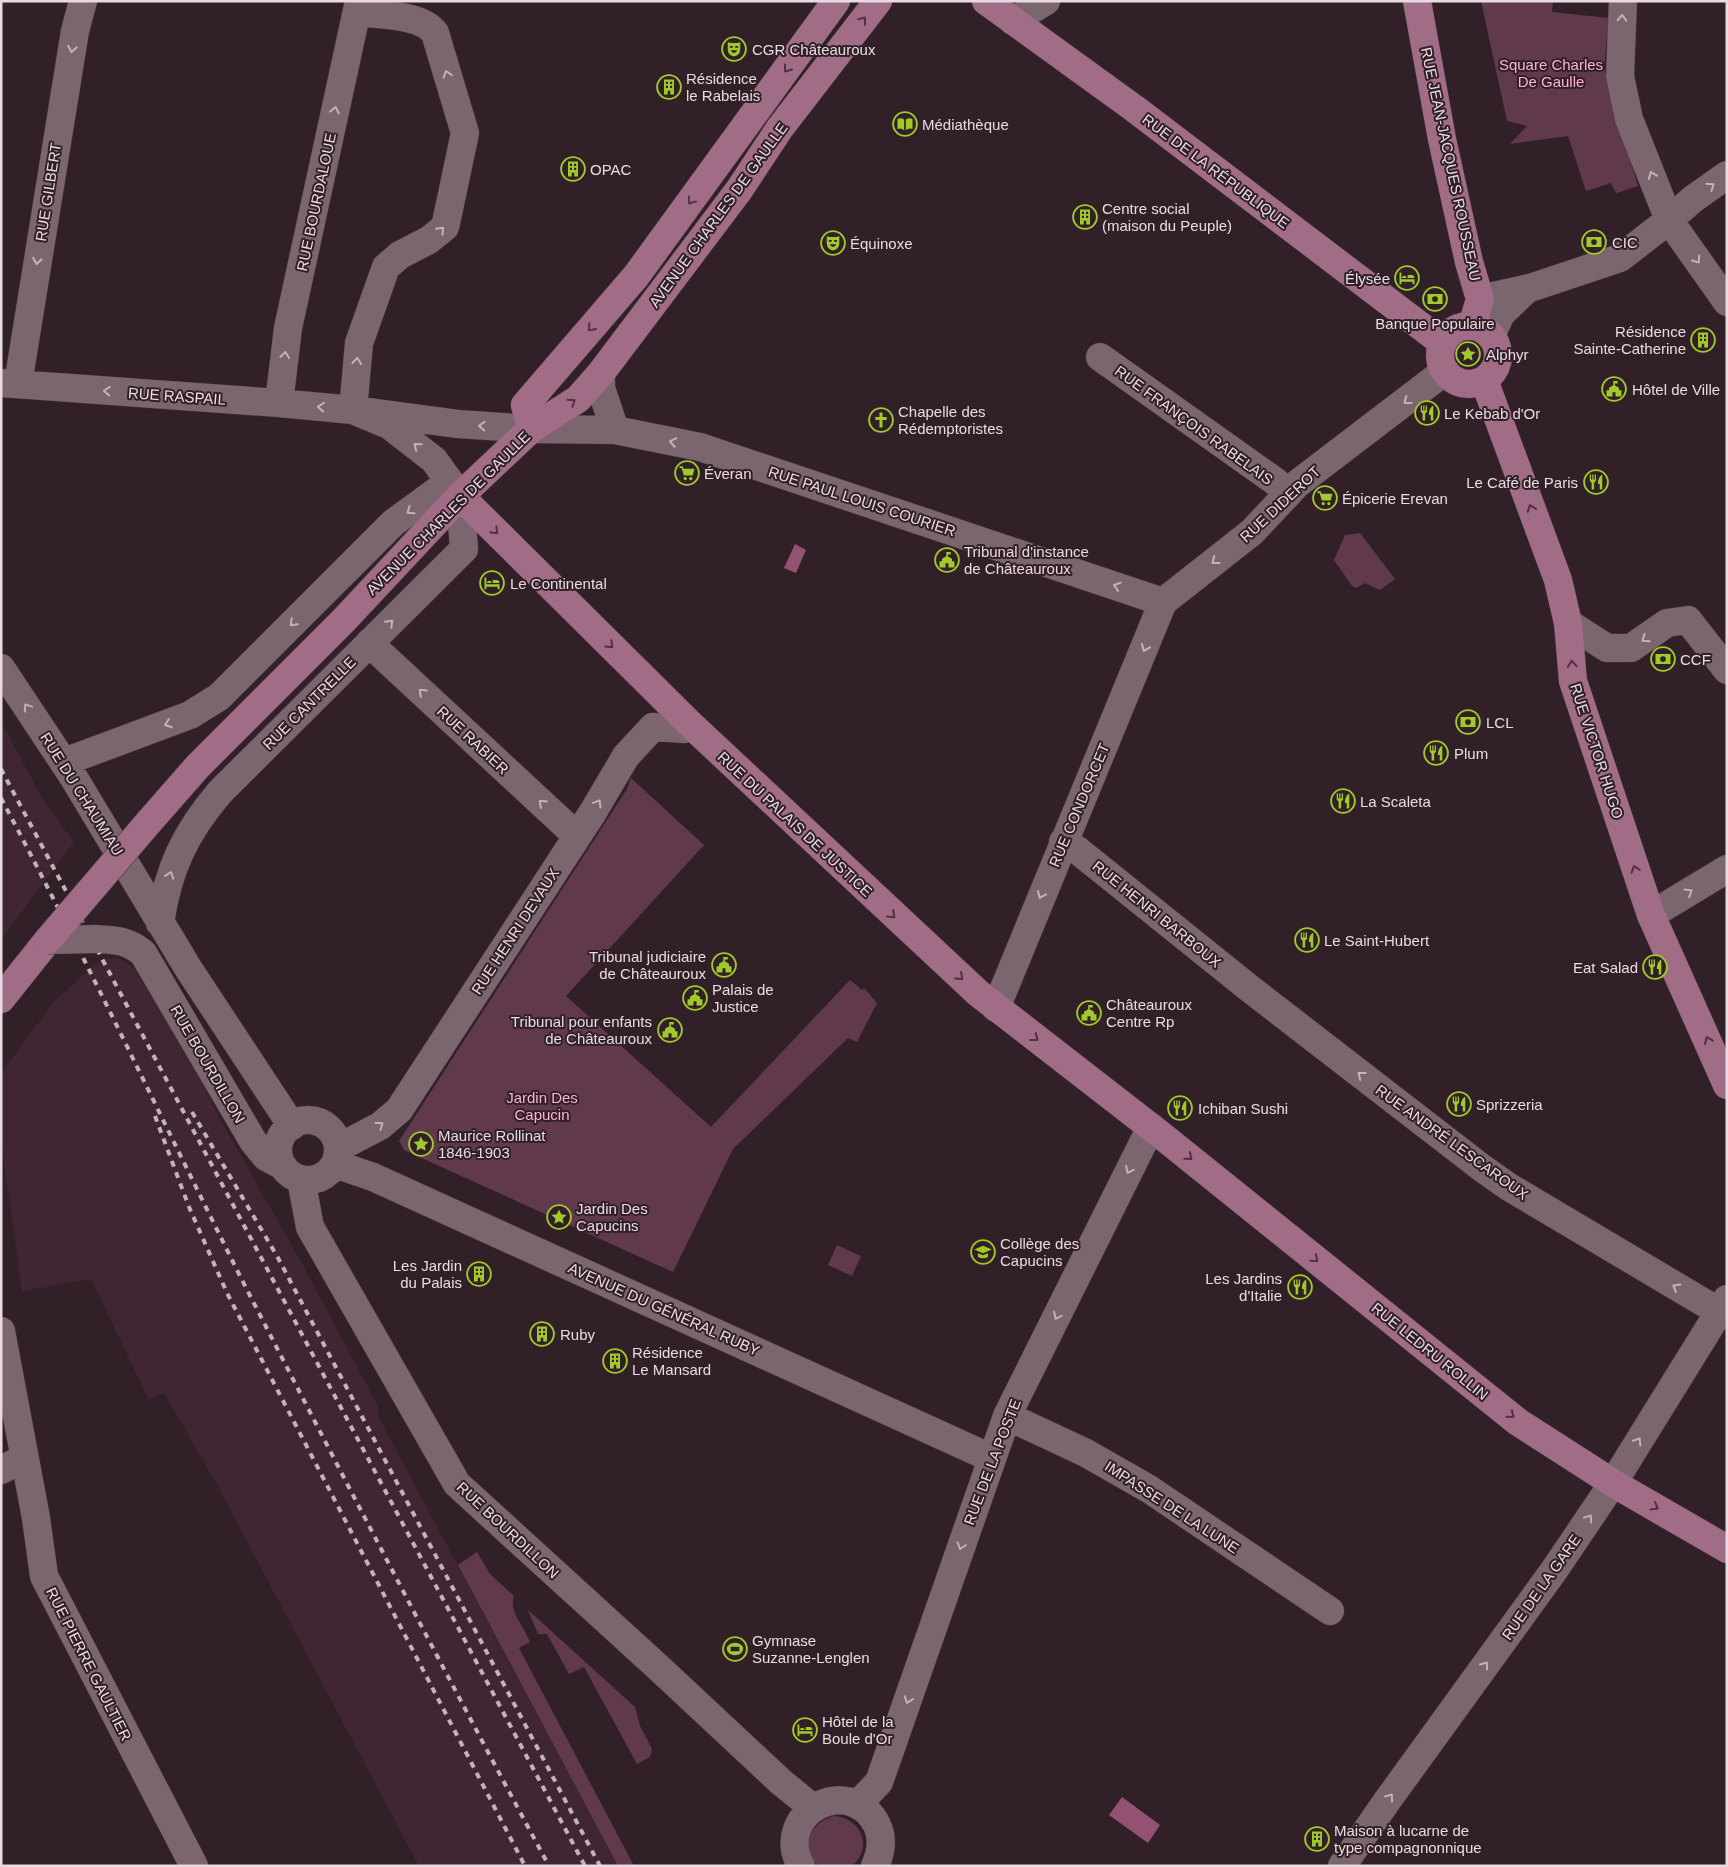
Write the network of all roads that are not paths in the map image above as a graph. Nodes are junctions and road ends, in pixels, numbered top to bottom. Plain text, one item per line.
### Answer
1 (83, 1) edge
2 (836, 1) edge
3 (878, 1) edge
4 (986, 1) edge
5 (1046, 1) edge
6 (1417, 1) edge
7 (1623, 1) edge
8 (358, 7) edge
9 (1013, 20) junction
10 (1727, 175) edge
11 (1670, 220) junction
12 (1527, 289) junction
13 (1480, 298) junction
14 (1727, 302) edge
15 (1482, 331) junction
16 (1443, 344) junction
17 (1100, 357) dead end
18 (1445, 371) junction
19 (601, 373) junction
20 (1484, 380) junction
21 (10, 384) edge
22 (279, 403) junction
23 (353, 410) junction
24 (528, 417) junction
25 (615, 430) junction
26 (455, 489) junction
27 (1287, 495) junction
28 (1162, 602) junction
29 (1568, 623) junction
30 (369, 643) junction
31 (1, 668) edge
32 (1727, 670) edge
33 (690, 723) junction
34 (64, 762) junction
35 (577, 836) junction
36 (1063, 842) junction
37 (1727, 869) edge
38 (1651, 915) junction
39 (160, 923) junction
40 (48, 940) junction
41 (1249, 988) joint
42 (1, 999) edge
43 (996, 1008) junction
44 (1727, 1084) edge
45 (292, 1126) junction
46 (1151, 1127) junction
47 (336, 1156) junction
48 (292, 1173) junction
49 (1722, 1305) edge
50 (1, 1331) edge
51 (1007, 1416) junction
52 (991, 1458) junction
53 (13, 1464) edge
54 (1612, 1483) junction
55 (1727, 1549) edge
56 (1330, 1612) dead end
57 (858, 1804) junction
58 (813, 1808) junction
59 (880, 1863) edge
60 (194, 1866) edge
61 (802, 1866) edge
62 (1342, 1866) edge

1 -> 21 street, RUE GILBERT
2 -> 24 main road, AVENUE CHARLES DE GAULLE
19 -> 3 main road, AVENUE CHARLES DE GAULLE
4 - 9 main road, RUE DE LA RÉPUBLIQUE
5 - 9 street
6 - 13 main road, RUE JEAN-JACQUES ROUSSEAU
11 -> 7 street
22 -> 8 street, RUE BOURDALOUE
23 -> 8 street
9 - 16 main road, RUE DE LA RÉPUBLIQUE
11 -> 10 street
11 - 12 street
11 -> 14 street
12 - 13 street
12 - 15 street
13 - 15 main road, RUE JEAN-JACQUES ROUSSEAU
15 - 16 main road
15 - 20 main road
16 - 18 main road
17 - 27 street, RUE FRANÇOIS RABELAIS
18 - 20 main road
18 -> 27 street, RUE DIDEROT
24 -> 19 main road, AVENUE CHARLES DE GAULLE
19 - 25 street
29 -> 20 main road, RUE VICTOR HUGO
22 -> 21 street, RUE RASPAIL
23 -> 22 street, RUE RASPAIL
24 -> 23 street, RUE RASPAIL
26 -> 23 street, RUE RASPAIL
24 - 25 street, RUE PAUL LOUIS COURIER
24 - 26 main road, AVENUE CHARLES DE GAULLE
28 -> 25 street, RUE PAUL LOUIS COURIER
30 -> 26 street, RUE CANTRELLE
26 -> 33 main road, RUE DU PALAIS DE JUSTICE
26 -> 34 street
26 - 40 main road, AVENUE CHARLES DE GAULLE, bridge
27 -> 28 street, RUE DIDEROT
28 -> 36 street, RUE CONDORCET
32 -> 29 street
38 -> 29 main road, RUE VICTOR HUGO
35 -> 30 street, RUE RABIER
39 -> 30 street, RUE CANTRELLE
34 -> 31 street, RUE DU CHAUMIAU
35 -> 33 street, RUE HENRI DEVAUX
33 -> 43 main road, RUE DU PALAIS DE JUSTICE
34 - 39 street, RUE DU CHAUMIAU
47 -> 35 street, RUE HENRI DEVAUX
36 - 41 street, RUE HENRI BARBOUX
36 -> 43 street, RUE CONDORCET
38 -> 37 street
44 -> 38 main road, RUE VICTOR HUGO
39 - 45 street
40 - 42 main road, AVENUE CHARLES DE GAULLE
40 - 48 street, RUE BOURDILLON, bridge
49 -> 41 street, RUE ANDRÉ LESCAROUX
43 -> 46 main road, RUE DU PALAIS DE JUSTICE
45 - 47 street
45 - 48 street
46 -> 51 street, RUE DE LA POSTE
46 -> 54 main road, RUE LEDRU ROLLIN
47 - 48 street
47 - 52 street, AVENUE DU GÉNÉRAL RUBY
48 - 58 street, RUE BOURDILLON
54 -> 49 street, RUE DE LA GARE
50 - 53 street, RUE PIERRE GAULTIER
51 - 52 street, RUE DE LA POSTE
51 - 56 street, IMPASSE DE LA LUNE
52 -> 57 street, RUE DE LA POSTE
53 - 60 street, RUE PIERRE GAULTIER
54 -> 55 main road, RUE LEDRU ROLLIN
62 -> 54 street, RUE DE LA GARE
57 - 58 street
57 - 59 street
58 - 61 street

